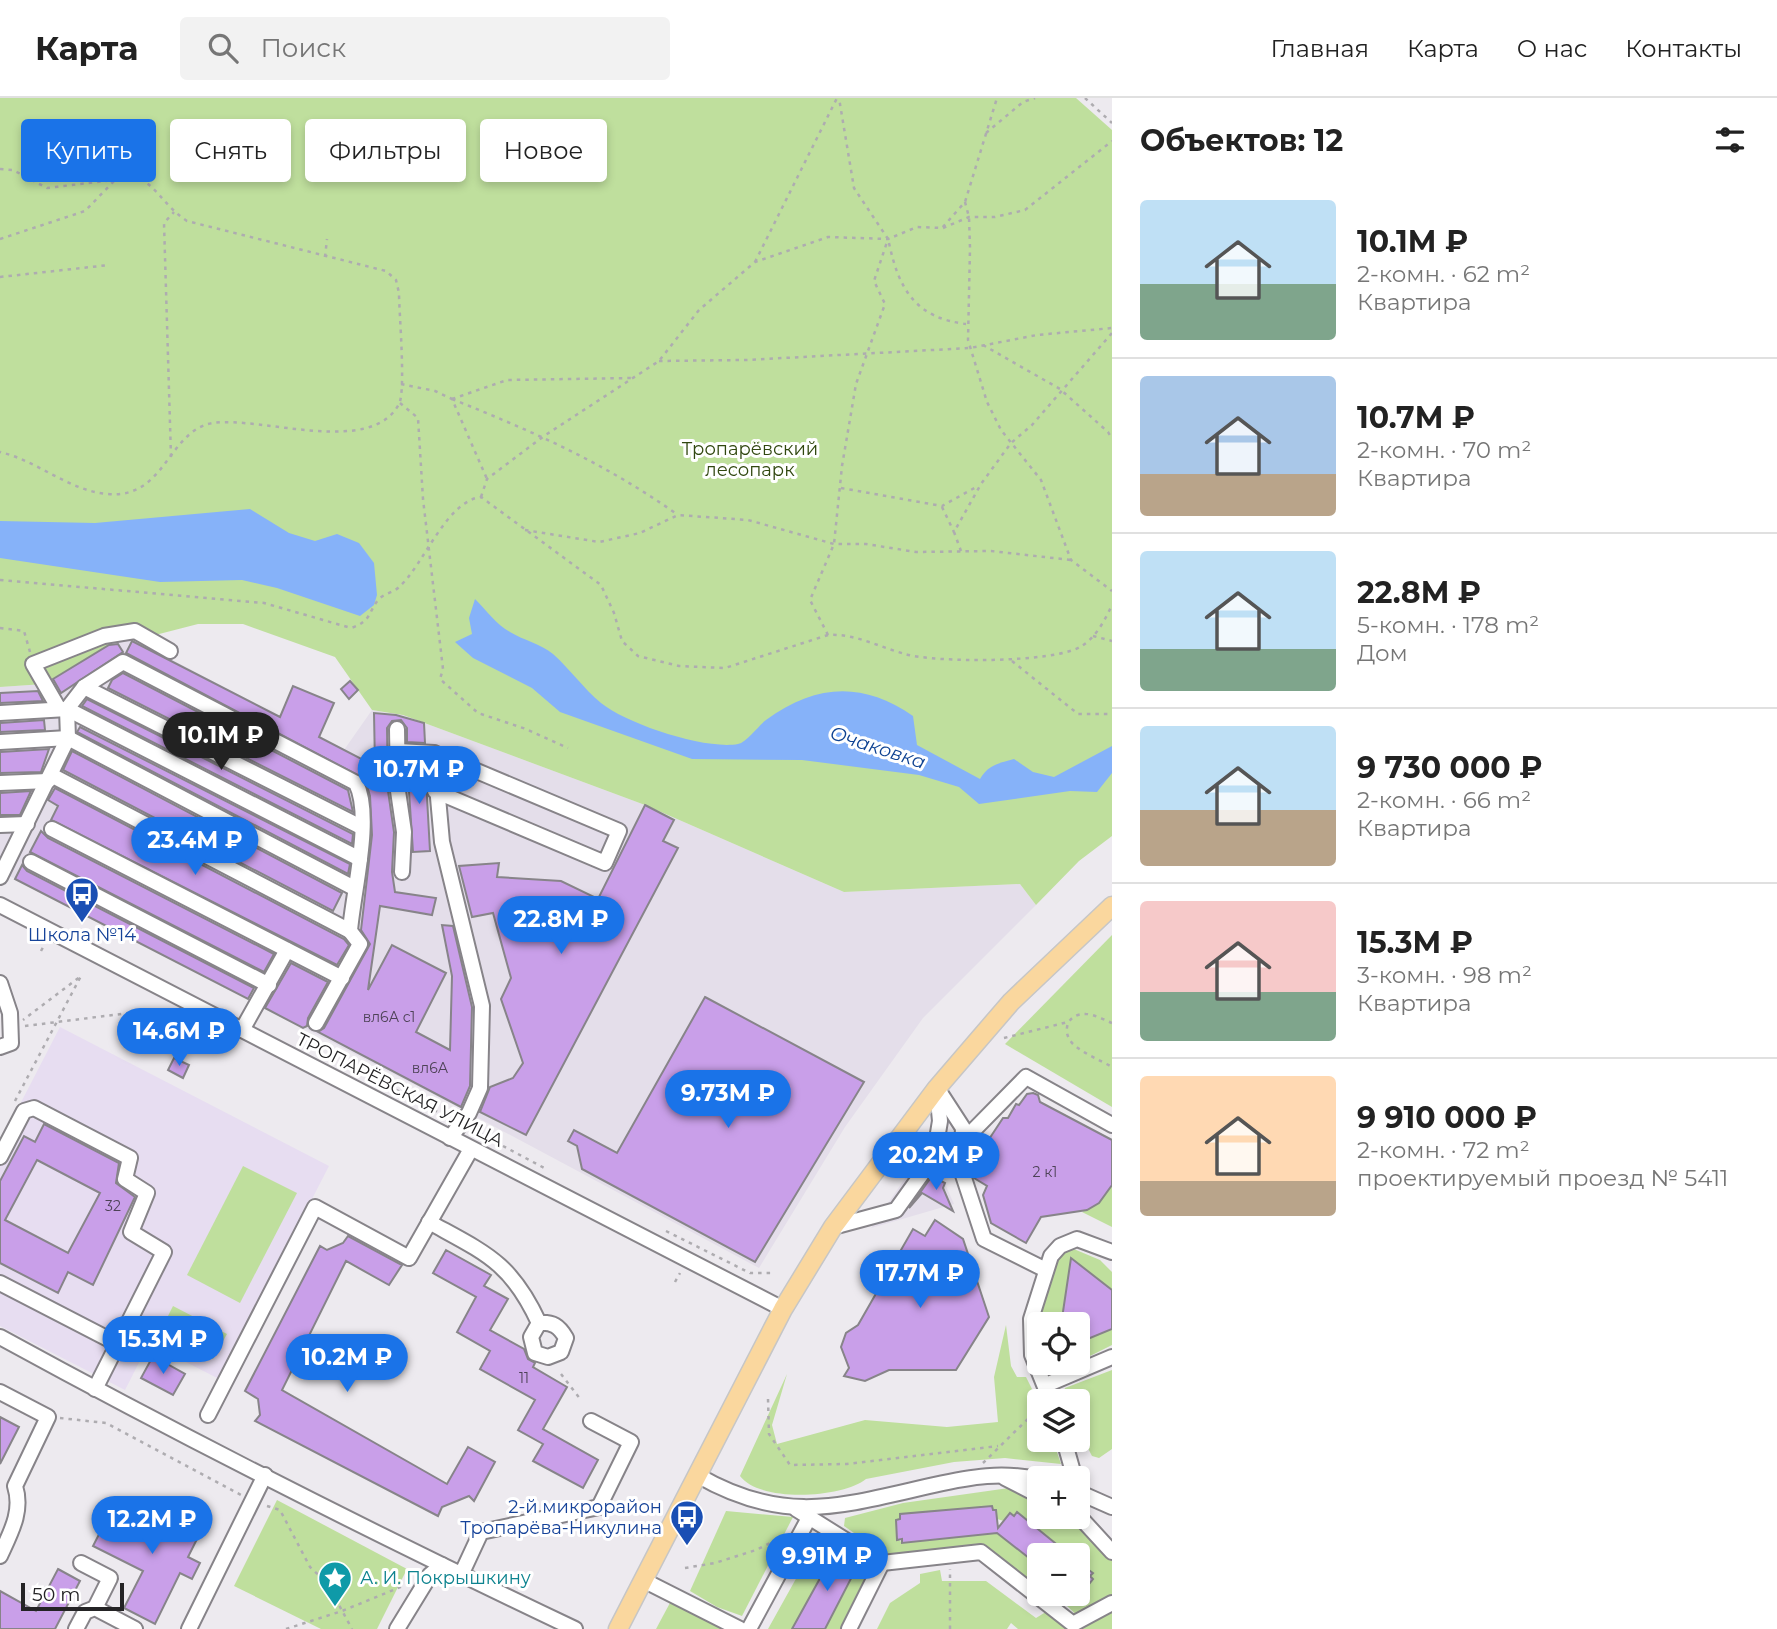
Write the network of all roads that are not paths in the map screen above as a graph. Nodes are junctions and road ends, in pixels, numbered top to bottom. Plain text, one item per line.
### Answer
1 (170, 651) dead end
2 (84, 687) junction
3 (63, 709) junction
4 (0, 713) edge
5 (397, 729) dead end
6 (68, 738) junction
7 (0, 742) edge
8 (398, 751) junction
9 (434, 753) junction
10 (49, 778) junction
11 (0, 783) edge
12 (435, 791) junction
13 (27, 824) junction
14 (0, 825) edge
15 (361, 827) junction
16 (52, 829) dead end
17 (360, 859) junction
18 (31, 862) dead end
19 (402, 872) dead end
20 (0, 877) edge
21 (354, 887) junction
22 (0, 905) edge
23 (1112, 906) edge
24 (350, 931) junction
25 (287, 950) junction
26 (342, 978) junction
27 (0, 983) edge
28 (269, 985) junction
29 (316, 1023) dead end
30 (242, 1030) junction
31 (0, 1047) edge
32 (937, 1088) junction
33 (1112, 1125) edge
34 (450, 1138) junction
35 (964, 1140) junction
36 (471, 1149) junction
37 (0, 1157) edge
38 (429, 1222) junction
39 (833, 1227) junction
40 (1112, 1252) edge
41 (1046, 1270) junction
42 (0, 1283) edge
43 (783, 1310) junction
44 (539, 1323) dead end
45 (0, 1337) edge
46 (118, 1344) junction
47 (1112, 1357) edge
48 (1046, 1385) junction
49 (94, 1389) junction
50 (1047, 1389) edge
51 (0, 1392) edge
52 (208, 1415) dead end
53 (591, 1421) dead end
54 (998, 1474) junction
55 (265, 1475) junction
56 (697, 1475) junction
57 (1027, 1478) edge
58 (1027, 1489) edge
59 (1090, 1497) edge
60 (1112, 1507) edge
61 (796, 1509) junction
62 (807, 1522) junction
63 (1090, 1528) edge
64 (1112, 1552) edge
65 (0, 1556) edge
66 (81, 1563) dead end
67 (882, 1563) junction
68 (436, 1570) junction
69 (461, 1575) junction
70 (643, 1580) junction
71 (1112, 1603) edge
72 (95, 1608) junction
73 (1073, 1627) edge
74 (76, 1629) edge
75 (135, 1629) edge
76 (189, 1629) edge
77 (397, 1629) edge
78 (575, 1629) edge
79 (618, 1629) edge
80 (740, 1629) edge
81 (749, 1629) edge
82 (849, 1629) edge

1 - 3 street
2 - 3 street
2 - 15 street
2 - 15 street
3 - 4 street
3 - 6 street
3 - 17 street
5 - 8 street
6 - 7 street
6 - 10 street
6 - 21 street
8 - 9 street
8 - 19 street
9 - 12 street
9 - 12 street
10 - 11 street
10 - 13 street
10 - 24 street
12 - 34 street
13 - 14 street
13 - 20 street
15 - 17 street
16 - 25 street
17 - 21 street
18 - 28 street
21 - 24 street
22 - 30 street, ТРОПАРЁВСКАЯ УЛИЦА
23 - 32 main road
24 - 26 street
25 - 26 street
25 - 28 street
26 - 29 street
27 - 31 street
28 - 30 street
30 - 34 street, ТРОПАРЁВСКАЯ УЛИЦА
32 - 35 street
32 - 39 main road
32 - 39 street
33 - 35 street
34 - 36 street, ТРОПАРЁВСКАЯ УЛИЦА
35 - 41 street
36 - 38 street
36 - 43 street, ТРОПАРЁВСКАЯ УЛИЦА
37 - 46 street
38 - 44 street
38 - 52 street
39 - 43 main road
40 - 41 street
41 - 48 street
42 - 46 street
43 - 56 main road
45 - 49 street
46 - 49 street
47 - 48 street
48 - 50 street
49 - 55 street
51 - 65 street
53 - 69 street
54 - 57 street
54 - 58 street
54 - 61 street
55 - 68 street
55 - 76 street
56 - 61 street
56 - 70 main road
59 - 60 street
61 - 62 street
62 - 67 street
62 - 81 street
63 - 64 street
66 - 72 street
67 - 73 street
67 - 82 street
68 - 69 street
68 - 77 street
69 - 78 street
70 - 79 main road
70 - 80 street
71 - 73 street
72 - 74 street
72 - 75 street

